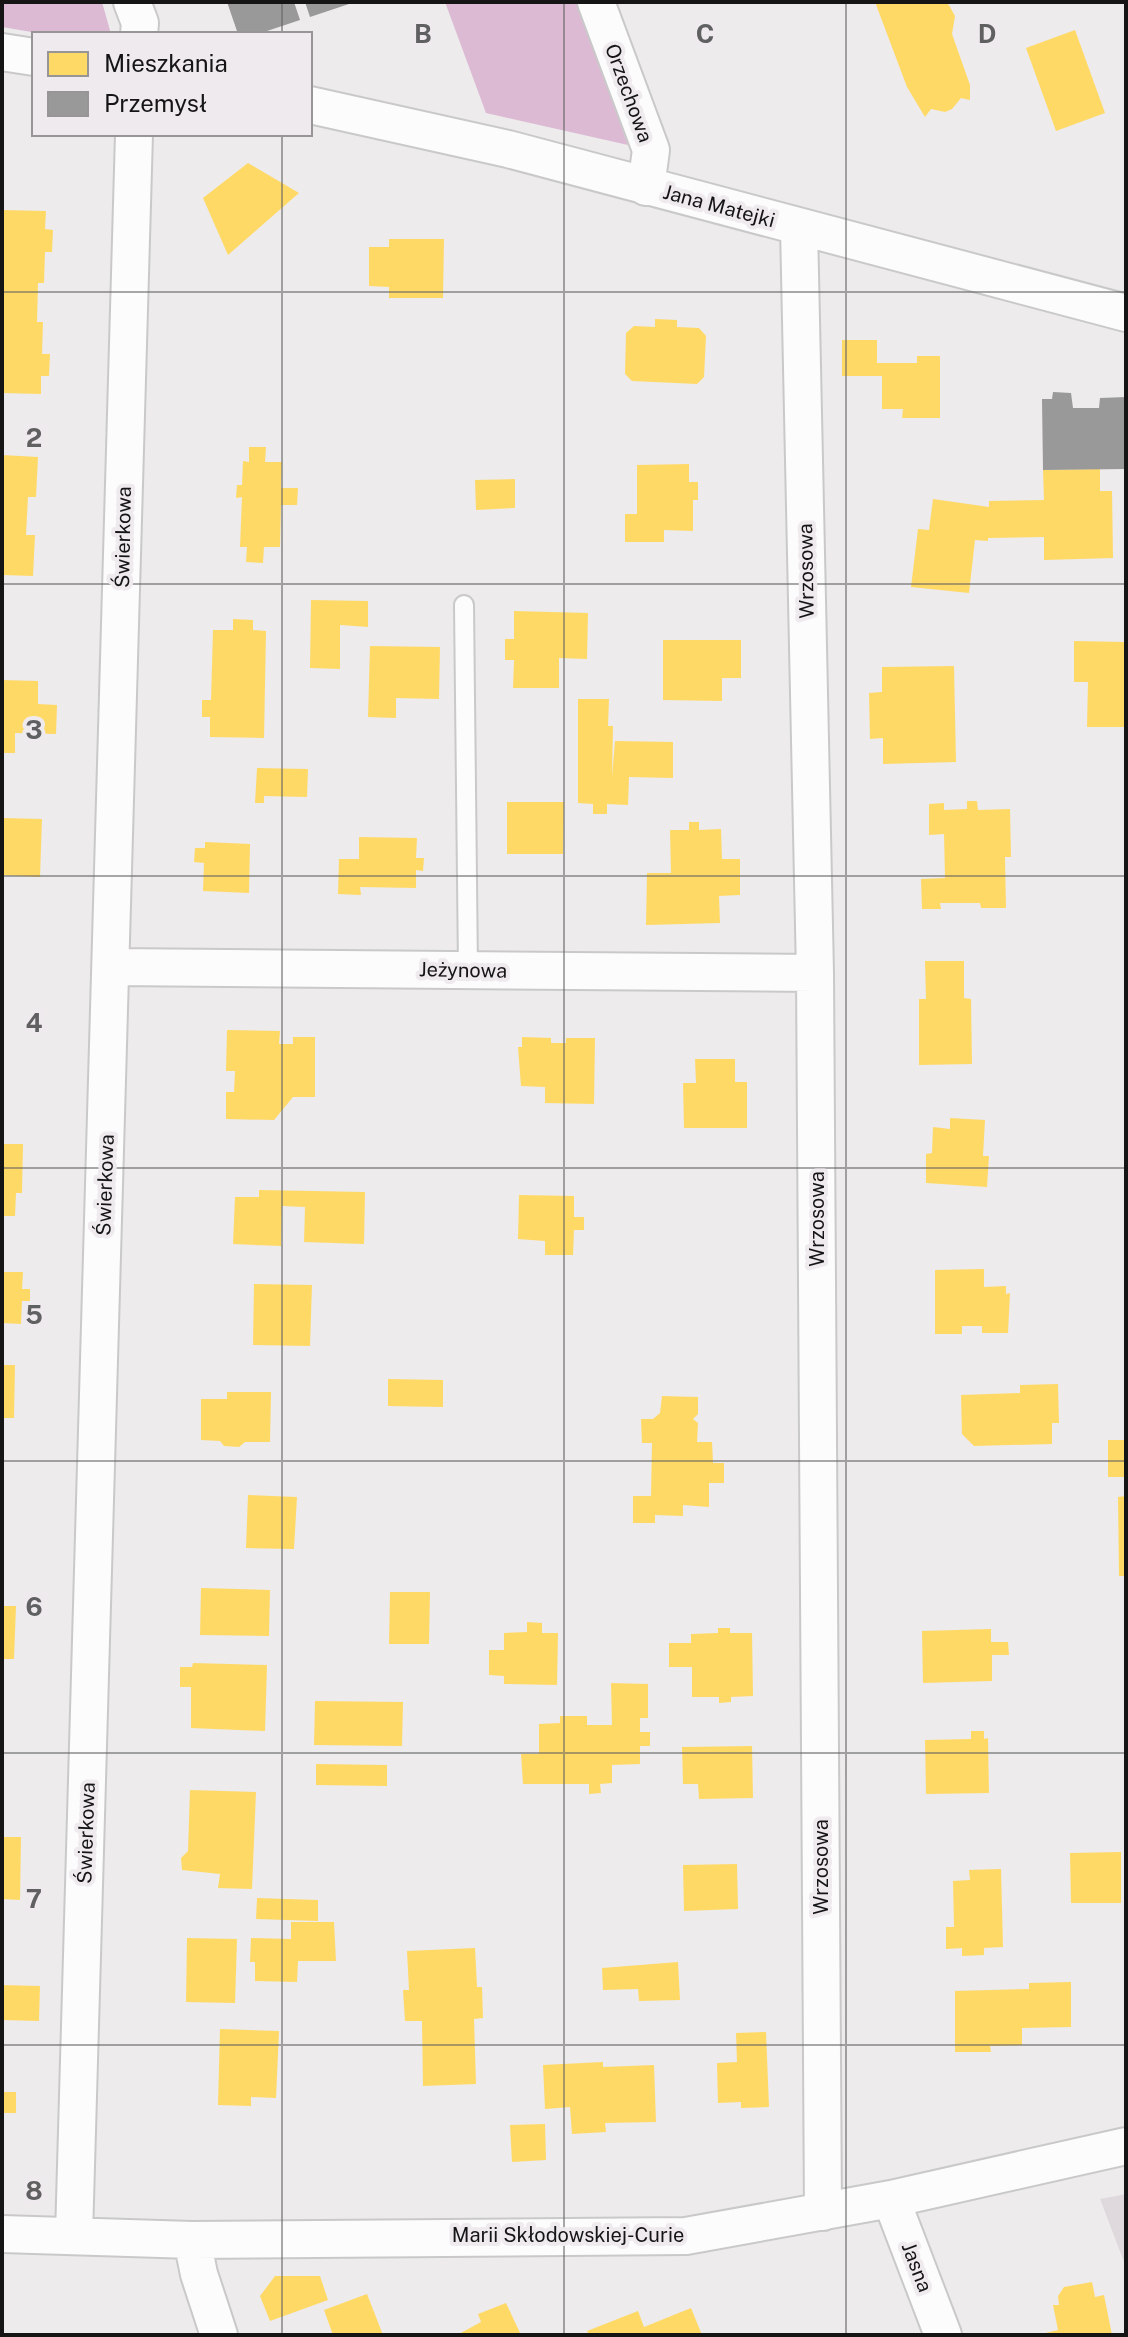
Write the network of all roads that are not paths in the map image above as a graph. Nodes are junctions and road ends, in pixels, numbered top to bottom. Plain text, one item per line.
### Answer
1 (132, 2) edge
2 (596, 2) edge
3 (139, 32) edge
4 (2, 52) edge
5 (32, 57) edge
6 (312, 105) edge
7 (134, 136) edge
8 (646, 187) junction
9 (799, 227) junction
10 (1126, 313) edge
11 (464, 605) dead end
12 (112, 967) junction
13 (468, 970) junction
14 (815, 973) junction
15 (1126, 2146) edge
16 (891, 2199) junction
17 (823, 2212) junction
18 (2, 2234) edge
19 (74, 2236) junction
20 (192, 2240) junction
21 (219, 2335) edge
22 (943, 2335) edge

1 - 3 street
2 - 8 street, Orzechowa
4 - 5 street
6 - 8 street, Jana Matejki
7 - 12 street, Świerkowa
8 - 9 street, Jana Matejki
9 - 10 street, Jana Matejki
9 - 14 street, Wrzosowa
11 - 13 lane
12 - 13 street, Jeżynowa
12 - 19 street, Świerkowa
13 - 14 street, Jeżynowa
14 - 17 street, Wrzosowa
15 - 16 street, Marii Skłodowskiej-Curie
16 - 17 street, Marii Skłodowskiej-Curie
16 - 22 street, Jasna
17 - 20 street, Marii Skłodowskiej-Curie
18 - 19 street, Marii Skłodowskiej-Curie
19 - 20 street, Marii Skłodowskiej-Curie
20 - 21 street

